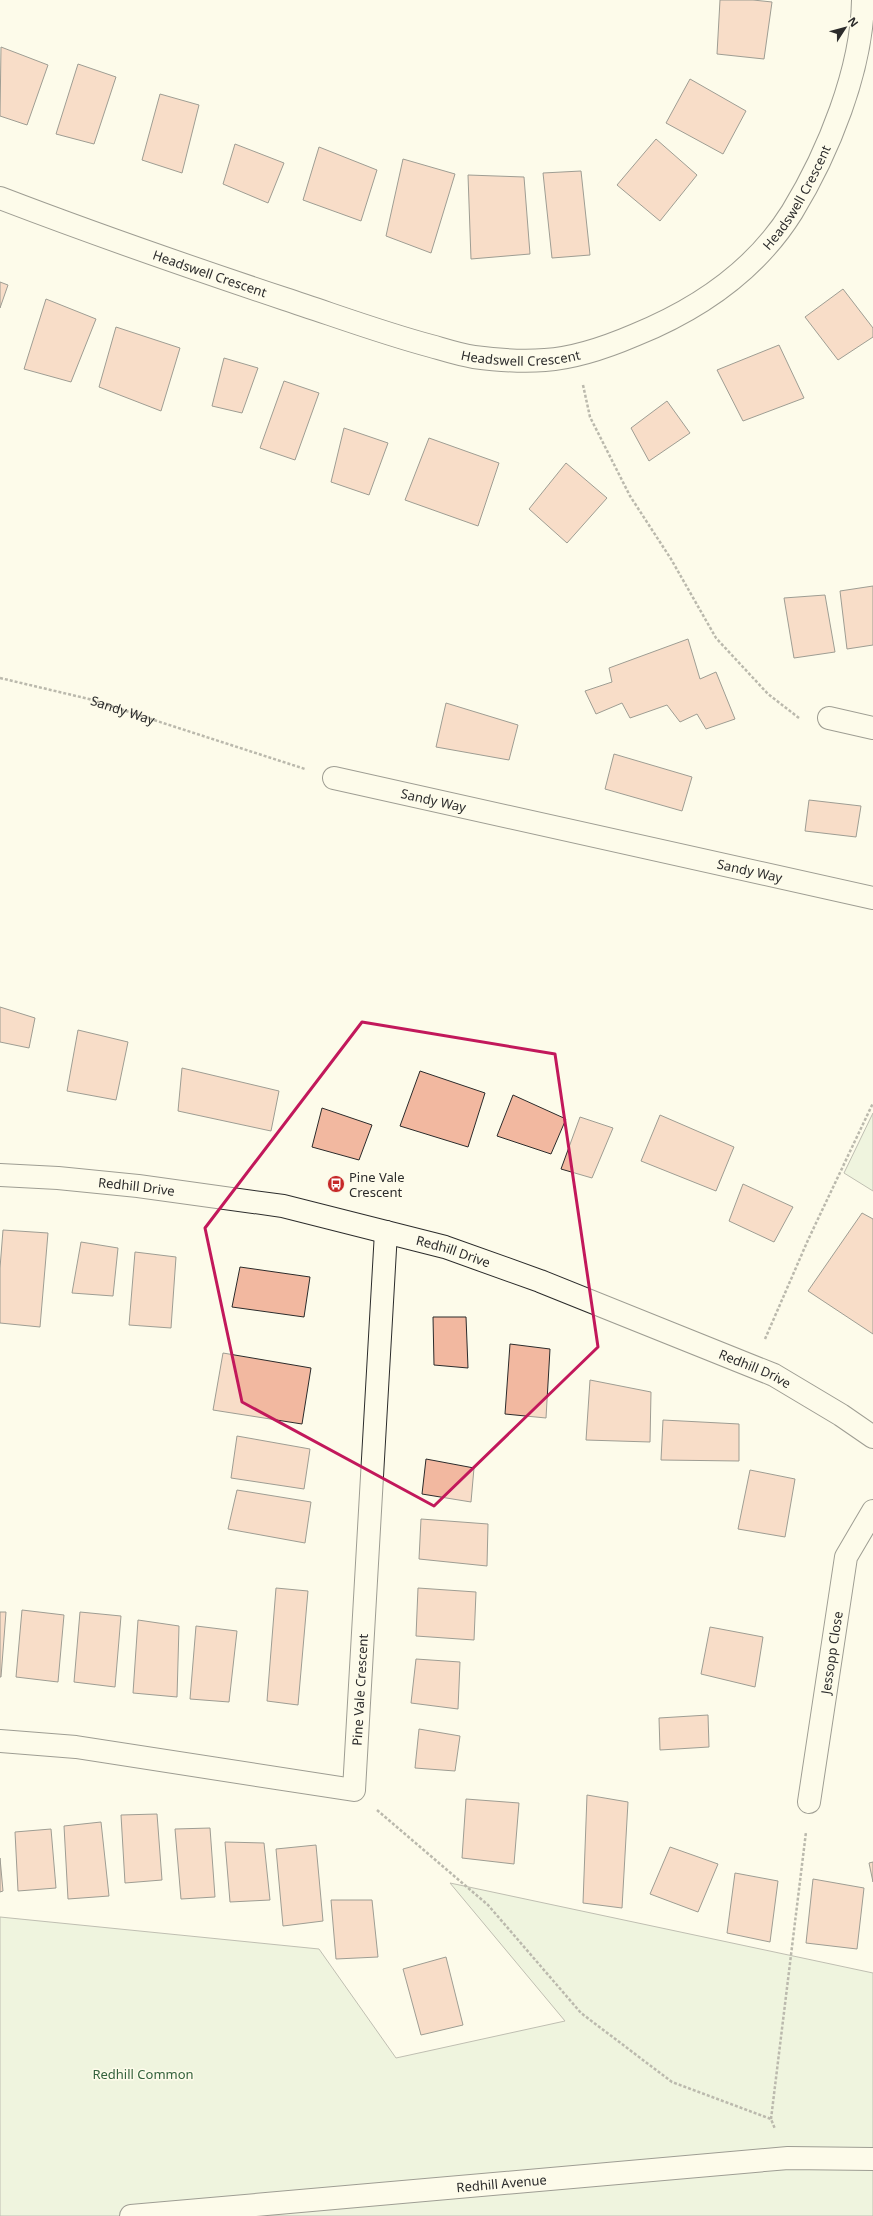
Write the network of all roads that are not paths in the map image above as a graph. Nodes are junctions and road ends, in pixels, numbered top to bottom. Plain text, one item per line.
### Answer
1 (863, 0) edge
2 (0, 198) edge
3 (829, 718) road end
4 (873, 728) edge
5 (334, 778) road end
6 (873, 898) edge
7 (0, 1175) edge
8 (386, 1232) junction
9 (873, 1437) edge
10 (873, 1511) edge
11 (0, 1741) edge
12 (810, 1802) road end
13 (873, 2159) edge
14 (131, 2216) edge

1 - 2 street, Headswell Crescent
3 - 4 street
5 - 6 street, Sandy Way
7 - 8 street, Redhill Drive
8 - 9 street, Redhill Drive
8 - 11 street, Pine Vale Crescent
10 - 12 street, Jessopp Close
13 - 14 street, Redhill Avenue

